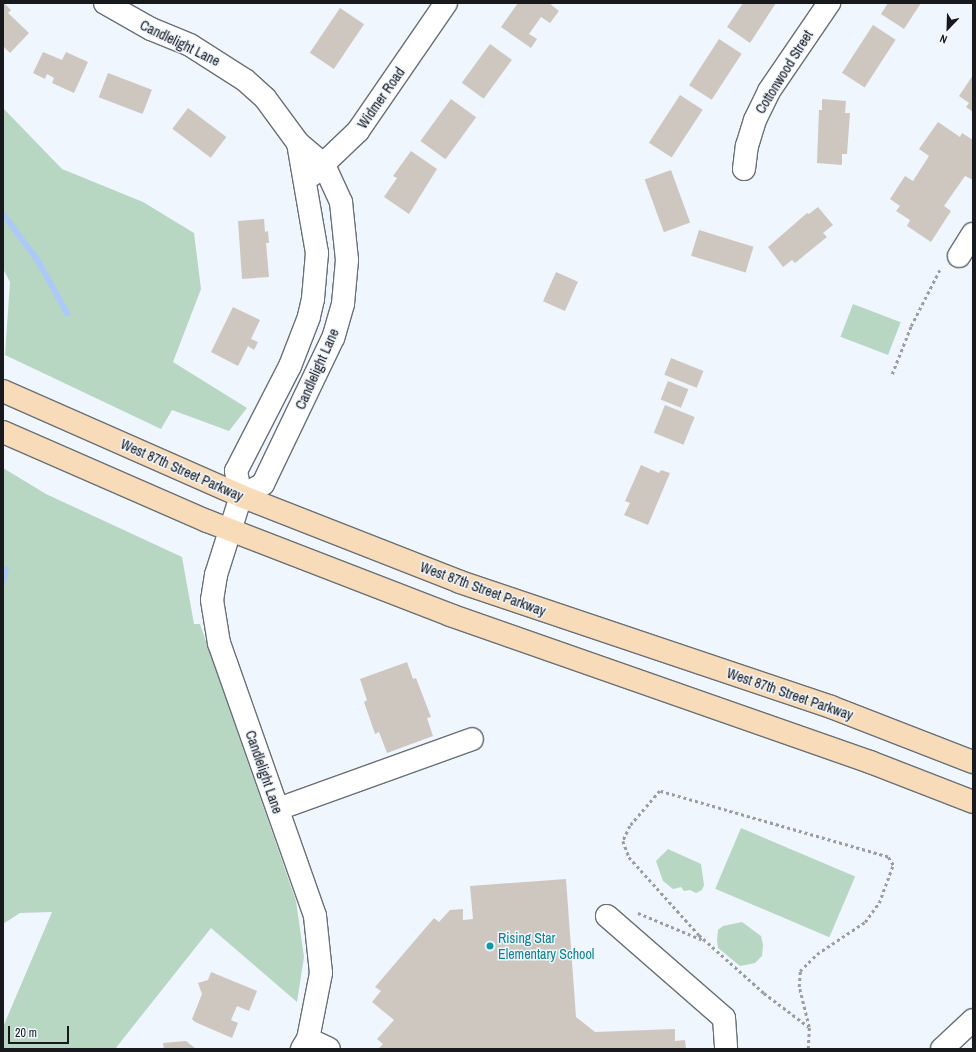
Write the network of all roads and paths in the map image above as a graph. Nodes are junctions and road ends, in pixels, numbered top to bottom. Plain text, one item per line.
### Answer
1 (105, 3) edge
2 (446, 3) edge
3 (829, 3) edge
4 (298, 144) junction
5 (324, 165) junction
6 (744, 169) dead end
7 (303, 181) junction
8 (973, 234) edge
9 (959, 256) joint
10 (312, 299) junction
11 (343, 304) junction
12 (892, 374) dead end
13 (3, 391) edge
14 (3, 432) edge
15 (241, 496) junction
16 (231, 530) junction
17 (472, 738) dead end
18 (973, 762) edge
19 (973, 802) edge
20 (278, 809) junction
21 (633, 911) dead end
22 (607, 916) dead end
23 (705, 941) junction
24 (973, 1020) edge
25 (809, 1027) junction
26 (305, 1044) edge
27 (330, 1049) edge
28 (726, 1049) edge
29 (808, 1049) edge
30 (942, 1049) edge

1 - 4 street, Candlelight Lane
2 - 5 street, Widmer Road
3 - 6 street, Cottonwood Street
4 - 5 street, Candlelight Lane
4 - 7 street, Candlelight Lane
5 - 7 street, Widmer Road
5 - 11 street, Candlelight Lane
7 - 10 street, Candlelight Lane
8 - 9 street
9 - 12 path
10 - 11 street
10 - 15 street, Candlelight Lane
11 - 15 street, Candlelight Lane
13 - 15 main road, West 87th Street Parkway
14 - 16 main road
15 - 16 street, Candlelight Lane
15 - 18 main road, West 87th Street Parkway
16 - 19 main road
16 - 20 street, Candlelight Lane
17 - 20 street
20 - 26 street, Candlelight Lane
21 - 23 path
22 - 28 street
23 - 25 path
23 - 25 path
24 - 30 street
25 - 29 path
26 - 27 street

